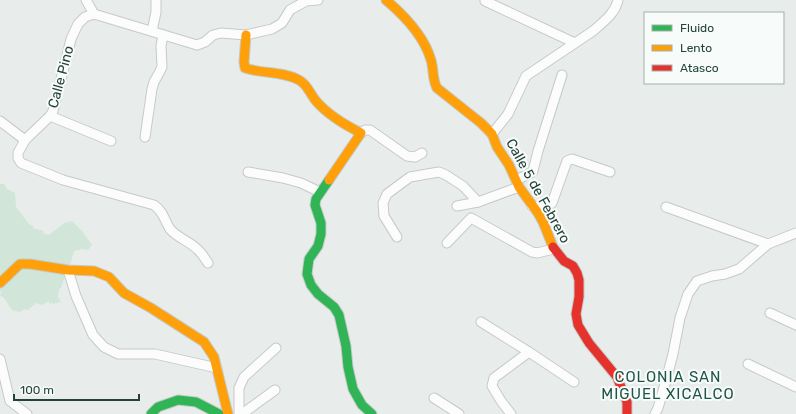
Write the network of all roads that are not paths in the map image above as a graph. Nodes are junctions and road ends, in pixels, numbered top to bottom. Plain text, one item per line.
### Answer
1 (86, 0) edge
2 (156, 0) edge
3 (318, 0) edge
4 (386, 0) edge
5 (618, 0) edge
6 (485, 1) dead end
7 (94, 14) junction
8 (152, 32) junction
9 (163, 35) junction
10 (246, 35) junction
11 (575, 42) junction
12 (562, 75) dead end
13 (50, 116) junction
14 (0, 121) edge
15 (361, 133) junction
16 (492, 134) junction
17 (145, 137) dead end
18 (25, 140) junction
19 (112, 141) dead end
20 (422, 153) dead end
21 (248, 172) dead end
22 (610, 172) dead end
23 (518, 184) junction
24 (320, 192) junction
25 (478, 202) junction
26 (457, 206) dead end
27 (532, 206) junction
28 (666, 207) dead end
29 (796, 233) edge
30 (397, 237) dead end
31 (447, 243) dead end
32 (768, 244) junction
33 (554, 249) junction
34 (208, 263) dead end
35 (68, 270) junction
36 (0, 283) edge
37 (770, 314) dead end
38 (481, 322) dead end
39 (796, 325) edge
40 (276, 348) dead end
41 (529, 352) junction
42 (0, 359) edge
43 (748, 364) dead end
44 (217, 368) junction
45 (574, 382) dead end
46 (796, 387) edge
47 (275, 390) dead end
48 (434, 398) dead end
49 (27, 414) edge
50 (151, 414) edge
51 (219, 414) edge
52 (228, 414) edge
53 (239, 414) edge
54 (242, 414) edge
55 (372, 414) edge
56 (459, 414) edge
57 (511, 414) edge
58 (627, 414) edge
59 (655, 414) edge

1 - 7 street
2 - 8 street
3 - 10 street
4 - 16 street, Calle 5 de Febrero
5 - 11 street
6 - 11 street
7 - 8 street
7 - 13 street, Calle Pino
8 - 9 street
9 - 10 street
9 - 17 street
10 - 15 street
11 - 16 street
12 - 23 street
13 - 18 street, Calle Pino
13 - 19 street
14 - 18 street
15 - 20 street
15 - 24 street
16 - 23 street, Calle 5 de Febrero
18 - 34 street
21 - 24 street
22 - 27 street
23 - 25 street
23 - 27 street, Calle 5 de Febrero
24 - 55 street
25 - 26 street
25 - 30 street
27 - 33 street, Calle 5 de Febrero
28 - 32 street
29 - 32 street
31 - 33 street
32 - 59 street
33 - 58 street, Calle 5 de Febrero
35 - 36 street
35 - 44 street
35 - 44 street
37 - 39 street
38 - 41 street
40 - 53 street
41 - 45 street
41 - 57 street
42 - 49 street
43 - 46 street
44 - 52 street
47 - 54 street
48 - 56 street
50 - 51 street

